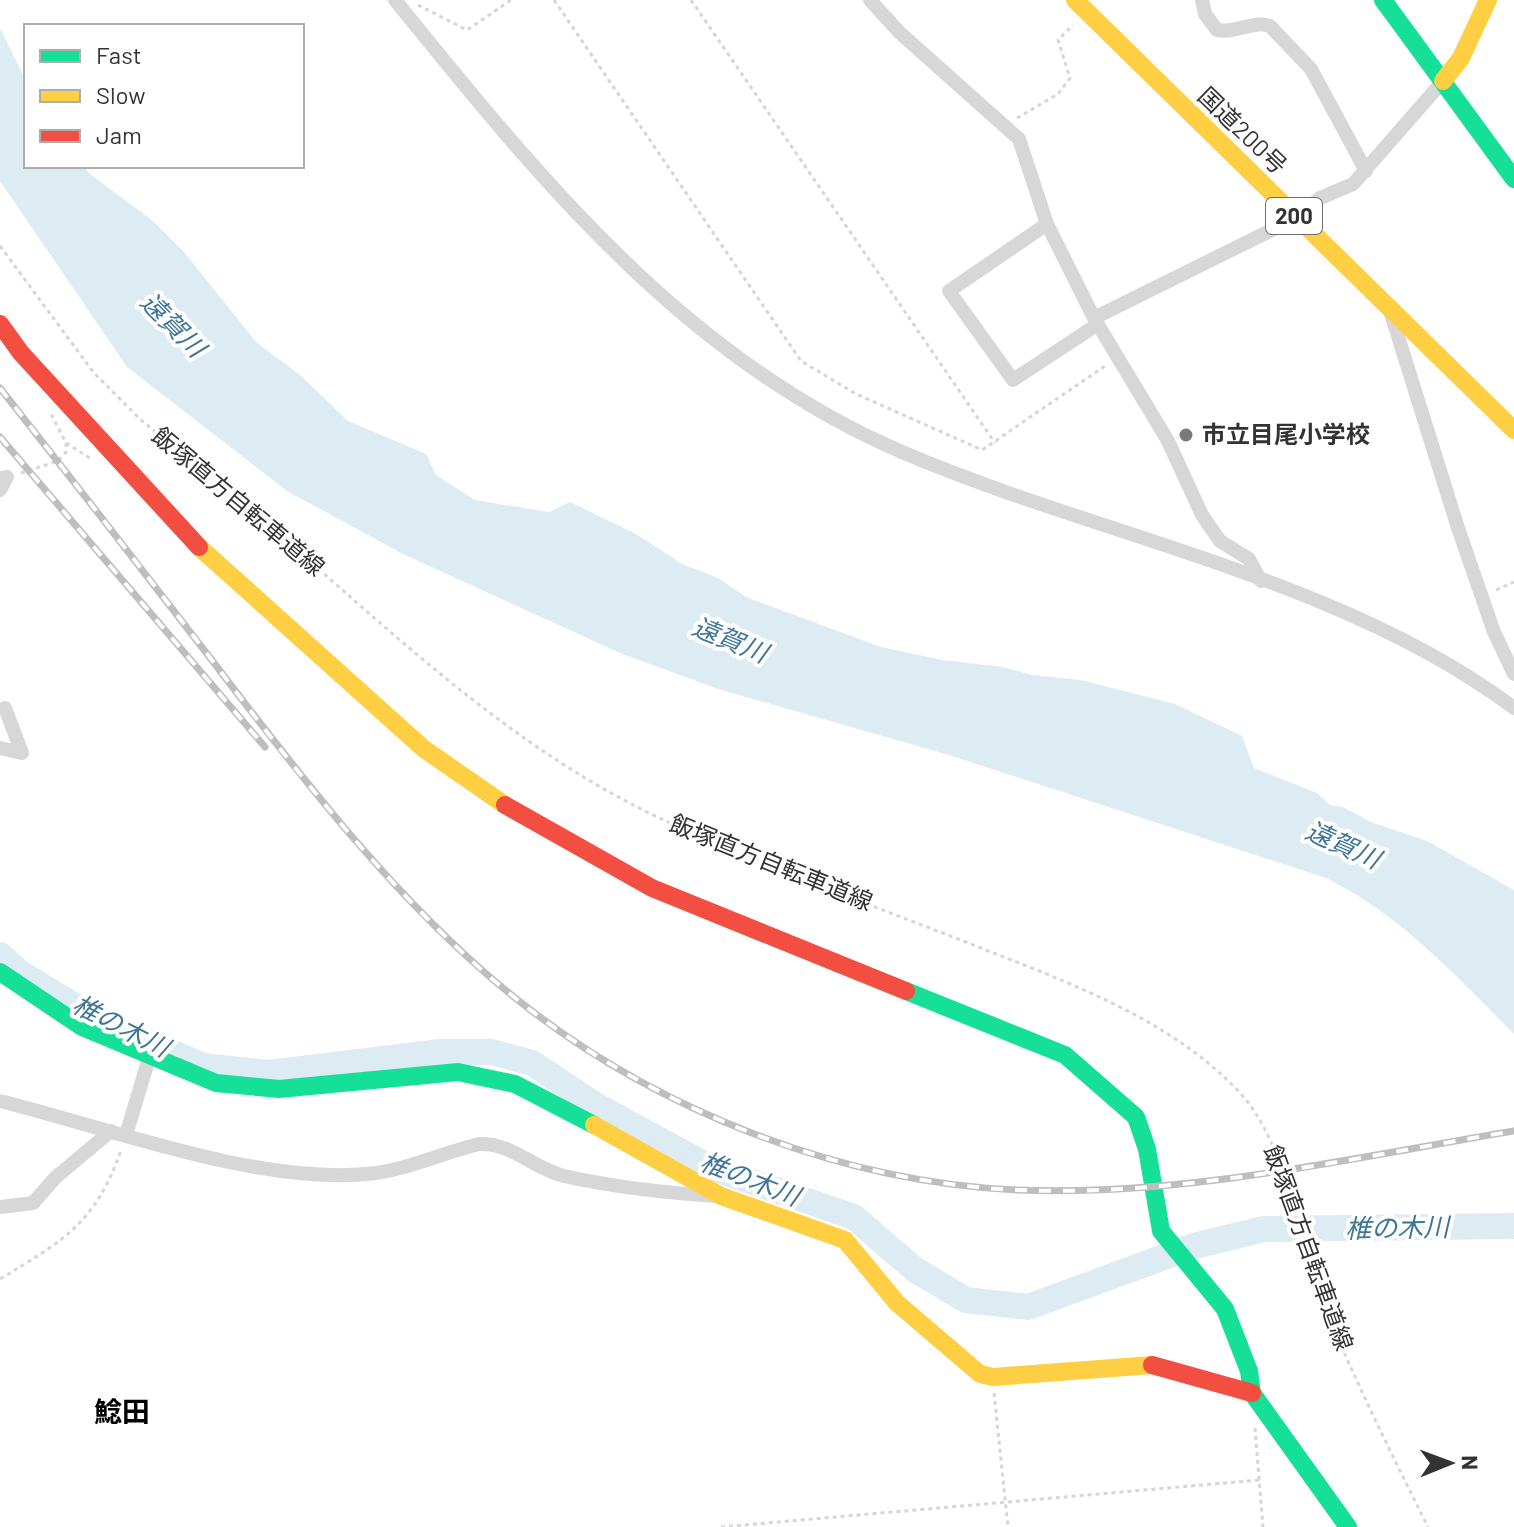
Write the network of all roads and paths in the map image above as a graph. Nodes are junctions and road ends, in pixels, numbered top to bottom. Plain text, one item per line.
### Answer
1 (395, 0) edge
2 (408, 0) edge
3 (511, 0) edge
4 (554, 0) edge
5 (691, 0) edge
6 (870, 0) edge
7 (1202, 0) edge
8 (1383, 0) edge
9 (1488, 0) edge
10 (1081, 6) edge
11 (1443, 81) junction
12 (1009, 128) junction
13 (1366, 171) junction
14 (1514, 179) edge
15 (1296, 218) junction
16 (1047, 224) junction
17 (0, 246) edge
18 (1388, 306) junction
19 (1096, 321) junction
20 (0, 324) edge
21 (1118, 357) junction
22 (47, 404) dead end
23 (1514, 430) edge
24 (995, 443) junction
25 (2, 482) edge
26 (1261, 581) junction
27 (1514, 582) edge
28 (1482, 597) junction
29 (1514, 674) edge
30 (5, 708) dead end
31 (1514, 708) edge
32 (0, 748) edge
33 (0, 972) edge
34 (149, 1058) junction
35 (0, 1101) edge
36 (119, 1133) junction
37 (721, 1196) junction
38 (0, 1207) edge
39 (0, 1279) edge
40 (993, 1377) junction
41 (1252, 1393) junction
42 (1254, 1422) dead end
43 (1259, 1480) junction
44 (1006, 1501) junction
45 (761, 1525) edge
46 (721, 1527) edge
47 (1008, 1527) edge
48 (1263, 1527) edge
49 (1348, 1527) edge
50 (1428, 1527) edge

1 - 26 street
2 - 3 path
4 - 24 path
5 - 24 path
6 - 12 street
7 - 13 street
8 - 11 main road
9 - 11 main road
10 - 12 path
10 - 15 main road, 国道200号 / 200
11 - 13 street
11 - 14 main road
12 - 16 street
13 - 15 street
15 - 18 main road, 国道200号 / 200
15 - 19 street
16 - 19 street
16 - 19 street
17 - 50 path, 飯塚直方自転車道線
18 - 23 main road, 国道200号 / 200
18 - 28 street
19 - 21 street
20 - 41 main road
21 - 24 path
21 - 26 street
22 - 25 path
26 - 31 street
27 - 28 path
28 - 29 street
30 - 32 street
33 - 34 main road
34 - 36 street
34 - 37 main road
35 - 36 street
36 - 37 street
36 - 38 street
36 - 39 path
37 - 40 main road
40 - 41 main road
40 - 44 path
41 - 49 main road
42 - 43 path
43 - 44 path
43 - 48 path
44 - 45 path
44 - 47 path
45 - 46 path

